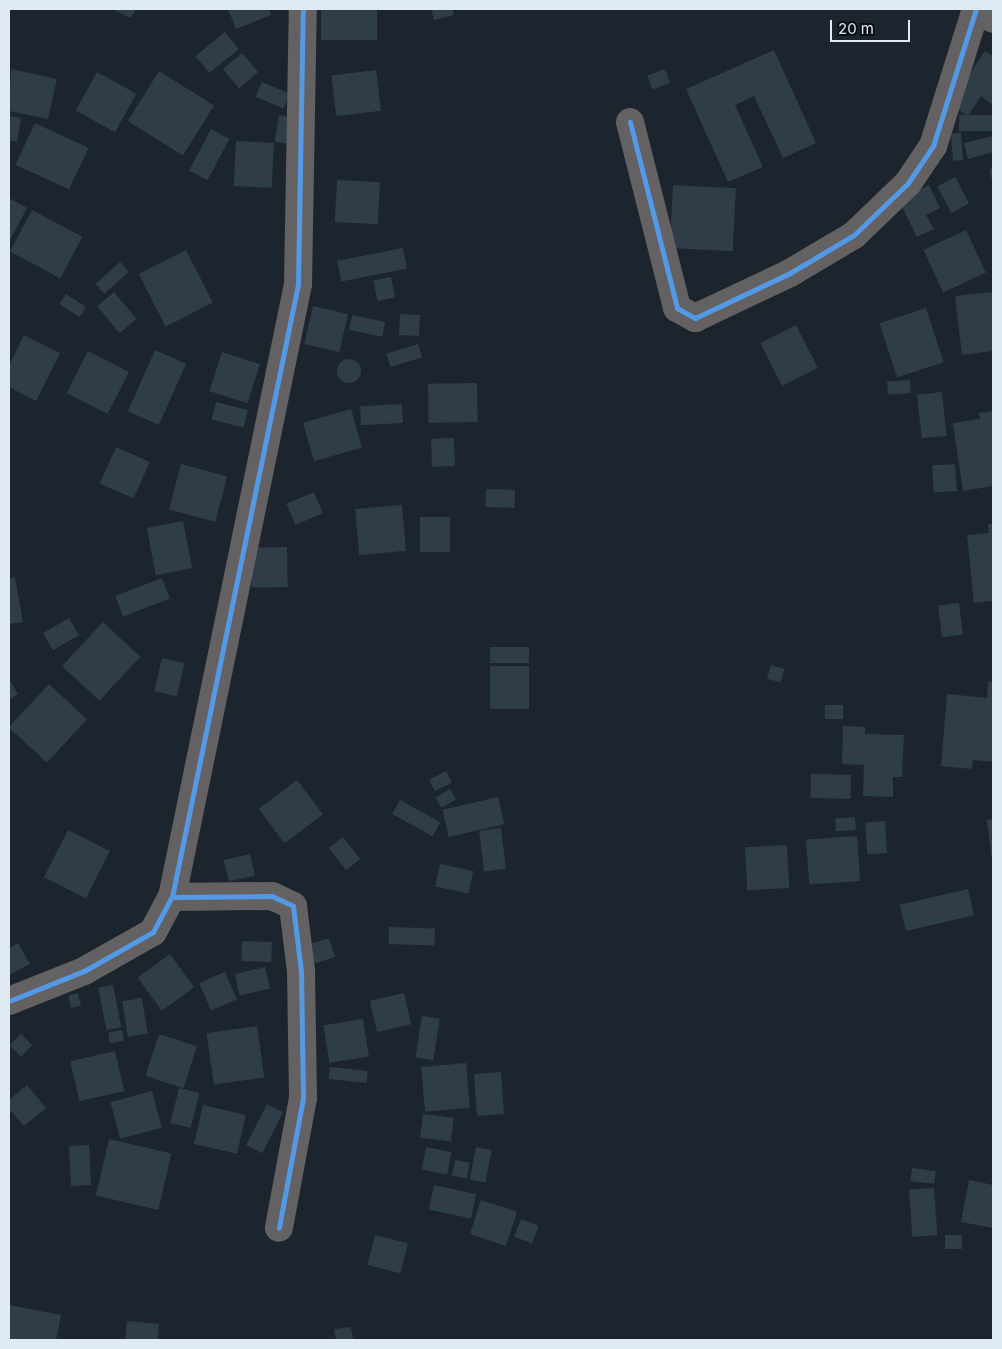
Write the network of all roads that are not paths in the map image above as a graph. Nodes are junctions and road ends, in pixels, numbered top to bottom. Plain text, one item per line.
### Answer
1 (303, 9) edge
2 (976, 9) edge
3 (984, 9) edge
4 (993, 19) edge
5 (630, 122) dead end
6 (172, 897) junction
7 (9, 1001) edge
8 (280, 1228) dead end

1 - 6 street
2 - 5 street
3 - 4 main road
6 - 7 street
6 - 8 street

